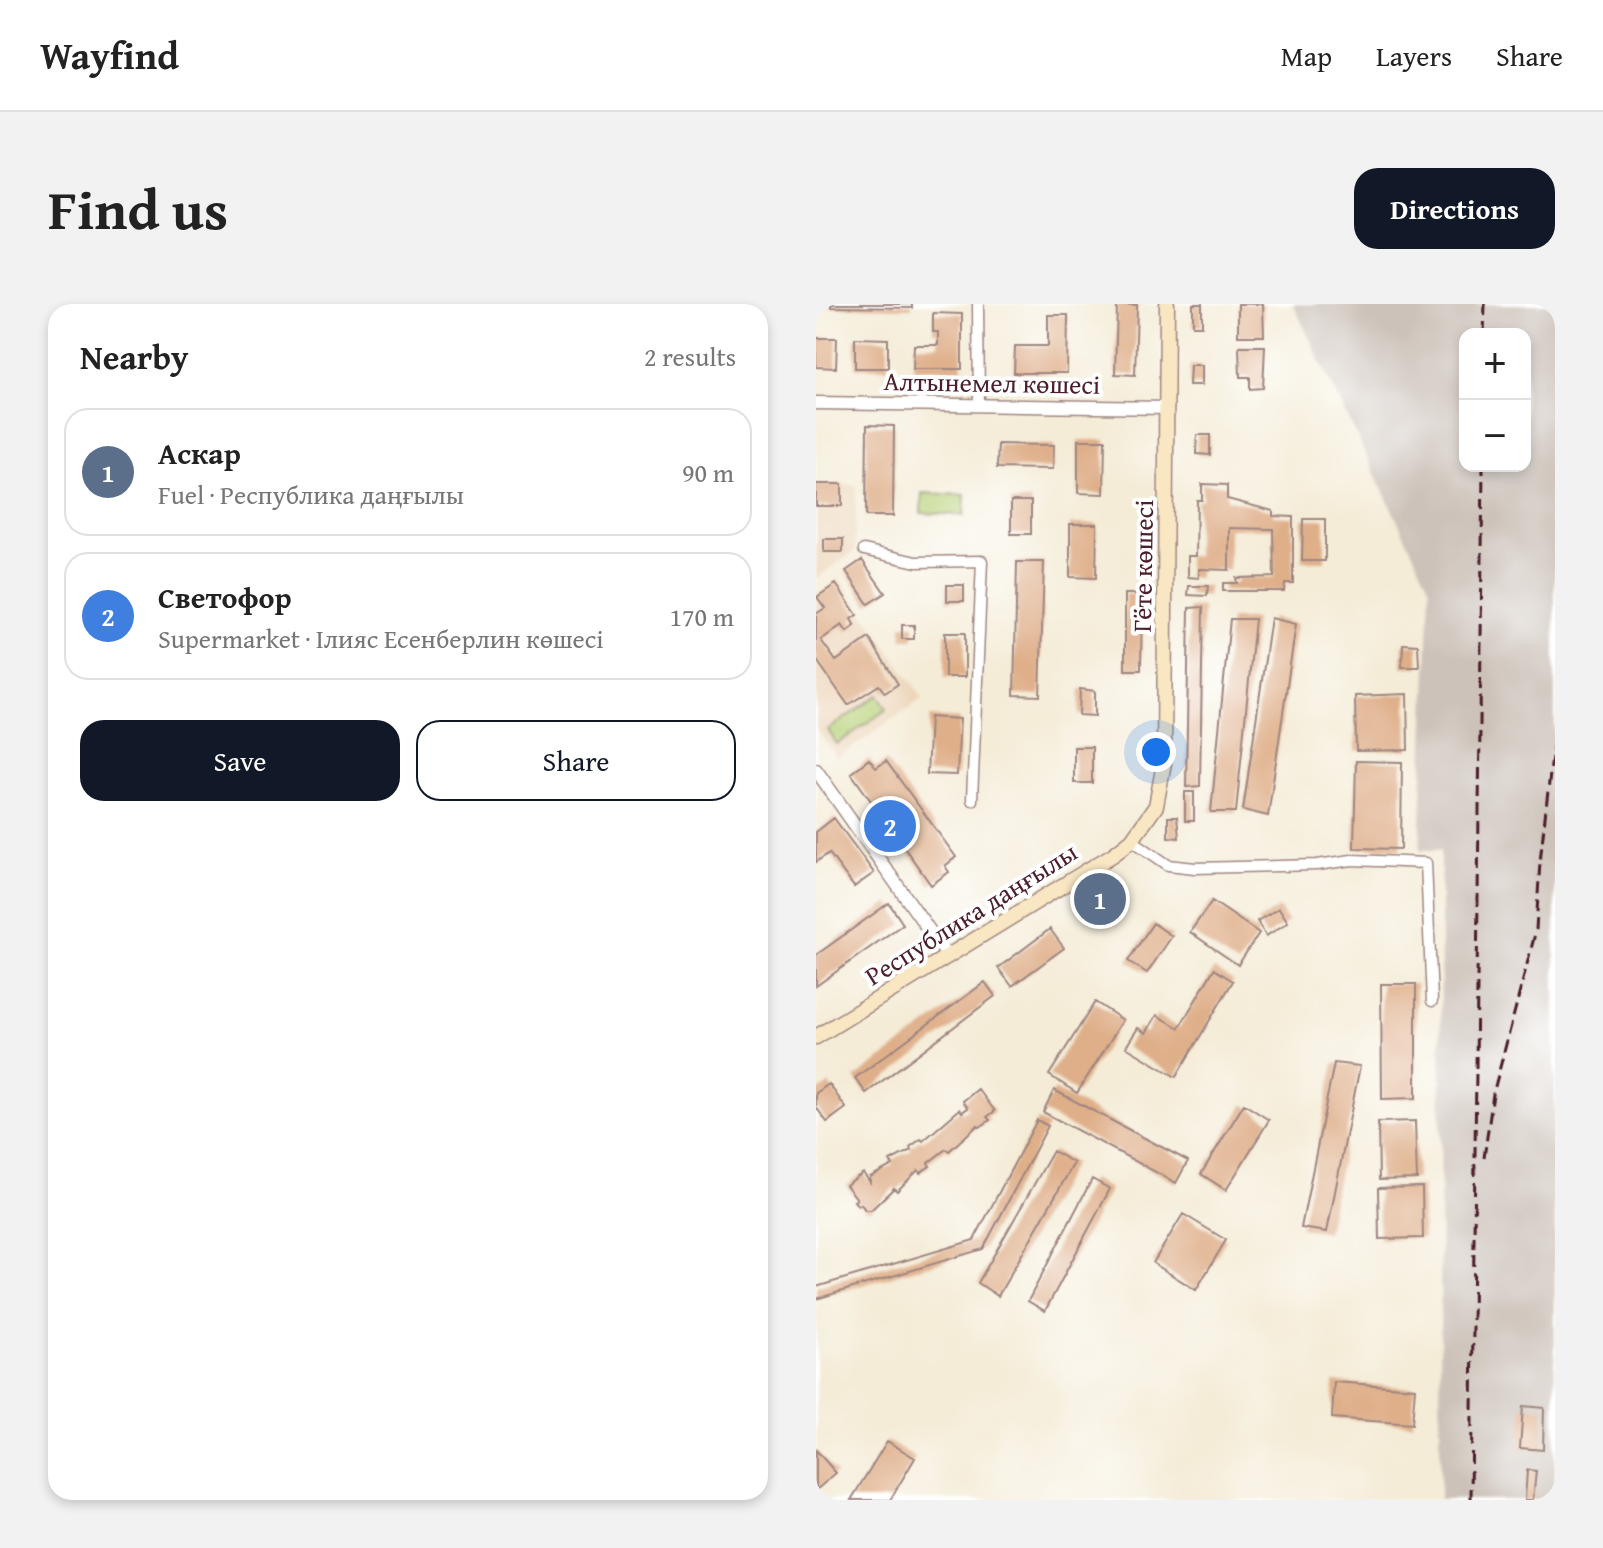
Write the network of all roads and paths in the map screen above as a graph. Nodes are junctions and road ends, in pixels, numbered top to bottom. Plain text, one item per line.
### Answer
1 (978, 304) edge
2 (1167, 304) edge
3 (816, 403) edge
4 (979, 405) junction
5 (1167, 408) junction
6 (864, 550) dead end
7 (816, 770) edge
8 (972, 800) dead end
9 (1145, 824) joint
10 (1132, 840) junction
11 (948, 957) junction
12 (1432, 1001) dead end
13 (816, 1037) edge

1 - 4 street
2 - 5 main road, Гёте көшесі
3 - 4 street, Алтынемел көшесі
4 - 5 street, Алтынемел көшесі
5 - 9 main road, Гёте көшесі
6 - 8 street
7 - 11 street
9 - 10 main road, Республика даңғылы
10 - 11 main road, Республика даңғылы
10 - 12 street
11 - 13 main road, Республика даңғылы

